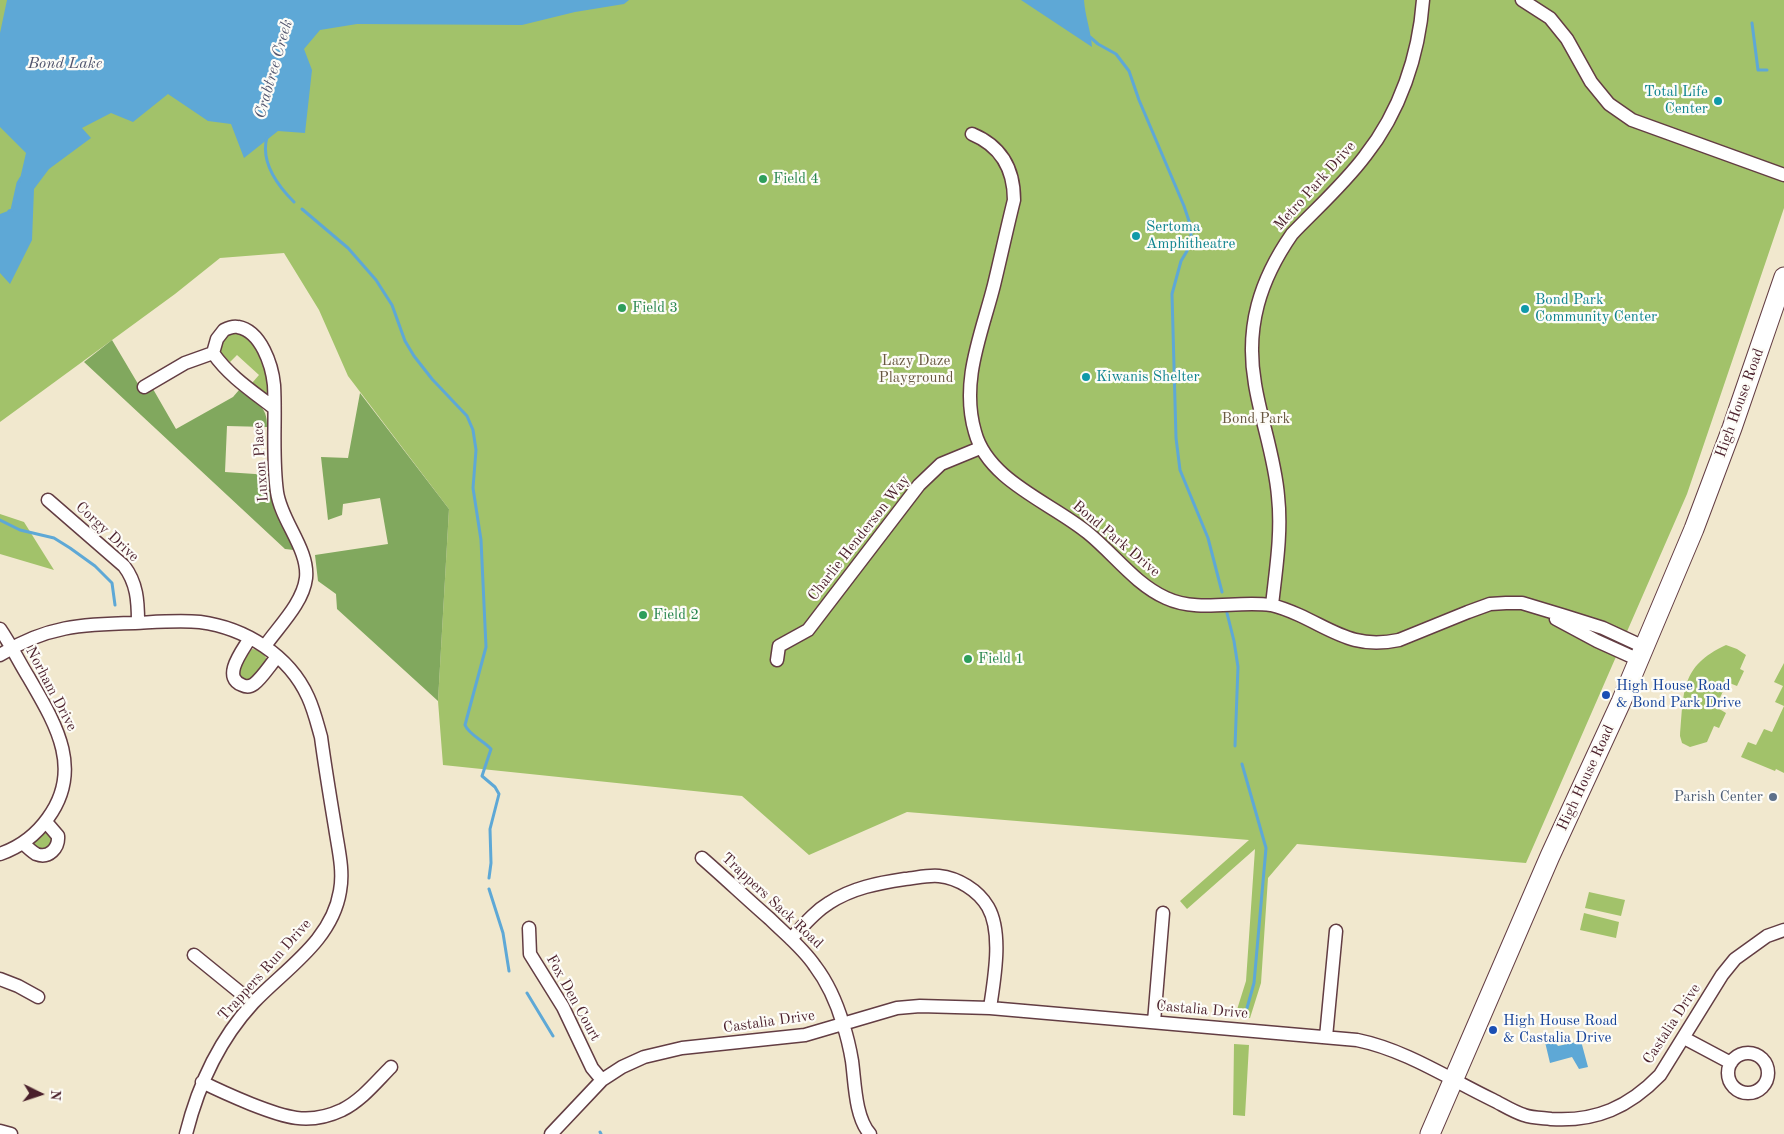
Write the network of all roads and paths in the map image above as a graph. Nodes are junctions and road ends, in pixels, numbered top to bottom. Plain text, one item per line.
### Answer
1 (1423, 0) edge
2 (1522, 0) edge
3 (972, 134) dead end
4 (1784, 175) edge
5 (1784, 277) edge
6 (213, 353) junction
7 (144, 387) dead end
8 (274, 408) junction
9 (980, 448) junction
10 (48, 500) dead end
11 (1272, 605) junction
12 (138, 622) junction
13 (0, 629) edge
14 (250, 638) junction
15 (266, 646) junction
16 (6, 652) edge
17 (1641, 654) junction
18 (277, 657) junction
19 (776, 660) dead end
20 (46, 822) junction
21 (22, 844) junction
22 (0, 854) edge
23 (702, 858) dead end
24 (1163, 913) dead end
25 (529, 928) dead end
26 (1784, 930) edge
27 (1336, 931) dead end
28 (791, 939) junction
29 (194, 955) dead end
30 (0, 979) edge
31 (38, 996) dead end
32 (253, 1003) junction
33 (990, 1008) junction
34 (1154, 1022) junction
35 (843, 1024) junction
36 (1326, 1038) junction
37 (1684, 1038) junction
38 (1731, 1063) dead end
39 (391, 1067) dead end
40 (602, 1080) junction
41 (1453, 1080) junction
42 (202, 1082) junction
43 (0, 1131) edge
44 (11, 1134) edge
45 (186, 1134) edge
46 (551, 1134) edge
47 (870, 1134) edge
48 (1430, 1134) edge

1 - 11 street, Metro Park Drive
2 - 4 street
3 - 9 street, Bond Park Drive
5 - 17 main road, High House Road
6 - 7 street
6 - 8 street, Luxon Place
6 - 8 street, Luxon Place
8 - 15 street, Luxon Place
9 - 11 street, Bond Park Drive
9 - 19 street, Charlie Henderson Way
10 - 12 street, Corgy Drive
11 - 17 street, Bond Park Drive
12 - 14 street, Trappers Run Drive
12 - 16 street, Trappers Run Drive
13 - 16 street, Norham Drive
14 - 15 street, Trappers Run Drive
14 - 18 street
15 - 18 street, Trappers Run Drive
16 - 20 street, Norham Drive
17 - 41 main road, High House Road
18 - 32 street, Trappers Run Drive
20 - 21 street, Norham Drive
20 - 21 street
21 - 22 street, Norham Drive
23 - 28 street, Trappers Sack Road
24 - 34 street
25 - 40 street, Fox Den Court
26 - 37 street, Castalia Drive
27 - 36 street
28 - 33 street
28 - 35 street, Trappers Sack Road
29 - 32 street
30 - 31 street
32 - 42 street, Trappers Run Drive
33 - 34 street, Castalia Drive
33 - 35 street, Castalia Drive
34 - 36 street, Castalia Drive
35 - 40 street, Castalia Drive
35 - 47 street, Trappers Sack Road
36 - 41 street, Castalia Drive
37 - 38 street
37 - 41 street, Castalia Drive
39 - 42 street
40 - 46 street, Castalia Drive
41 - 48 main road, High House Road
42 - 45 street, Trappers Run Drive
43 - 44 street

